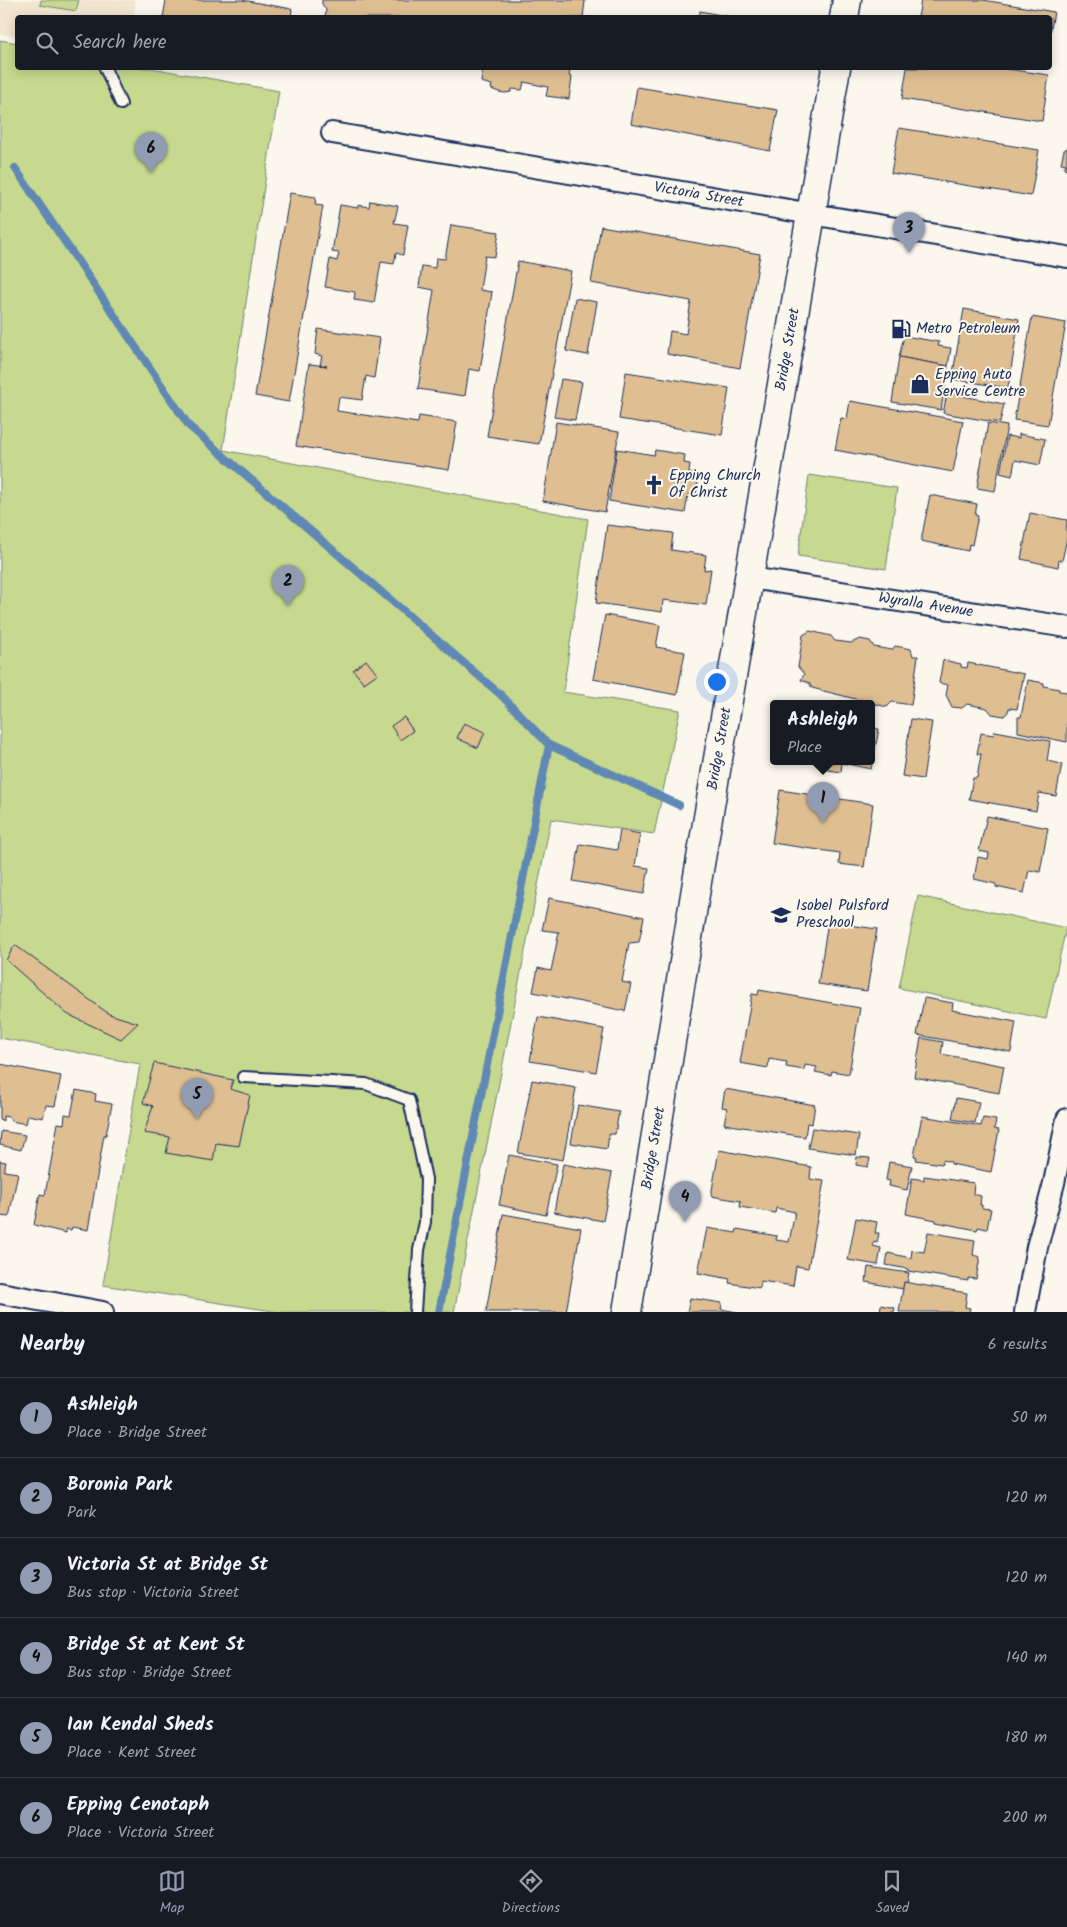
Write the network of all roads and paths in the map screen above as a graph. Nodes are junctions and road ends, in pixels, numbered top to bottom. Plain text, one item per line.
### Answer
1 (847, 0) edge
2 (844, 15) edge
3 (106, 70) edge
4 (836, 70) edge
5 (121, 104) dead end
6 (332, 133) dead end
7 (812, 214) junction
8 (1067, 257) edge
9 (750, 578) junction
10 (1067, 627) edge
11 (243, 1077) dead end
12 (1067, 1118) edge
13 (0, 1293) edge
14 (103, 1312) edge
15 (415, 1312) edge
16 (627, 1312) edge
17 (1025, 1312) edge

1 - 2 street
3 - 5 lane
4 - 7 street, Bridge Street
6 - 7 street, Victoria Street
7 - 8 street, Victoria Street
7 - 9 street, Bridge Street
9 - 10 street, Wyralla Avenue
9 - 16 street, Bridge Street
11 - 15 lane
12 - 17 street
13 - 14 street

